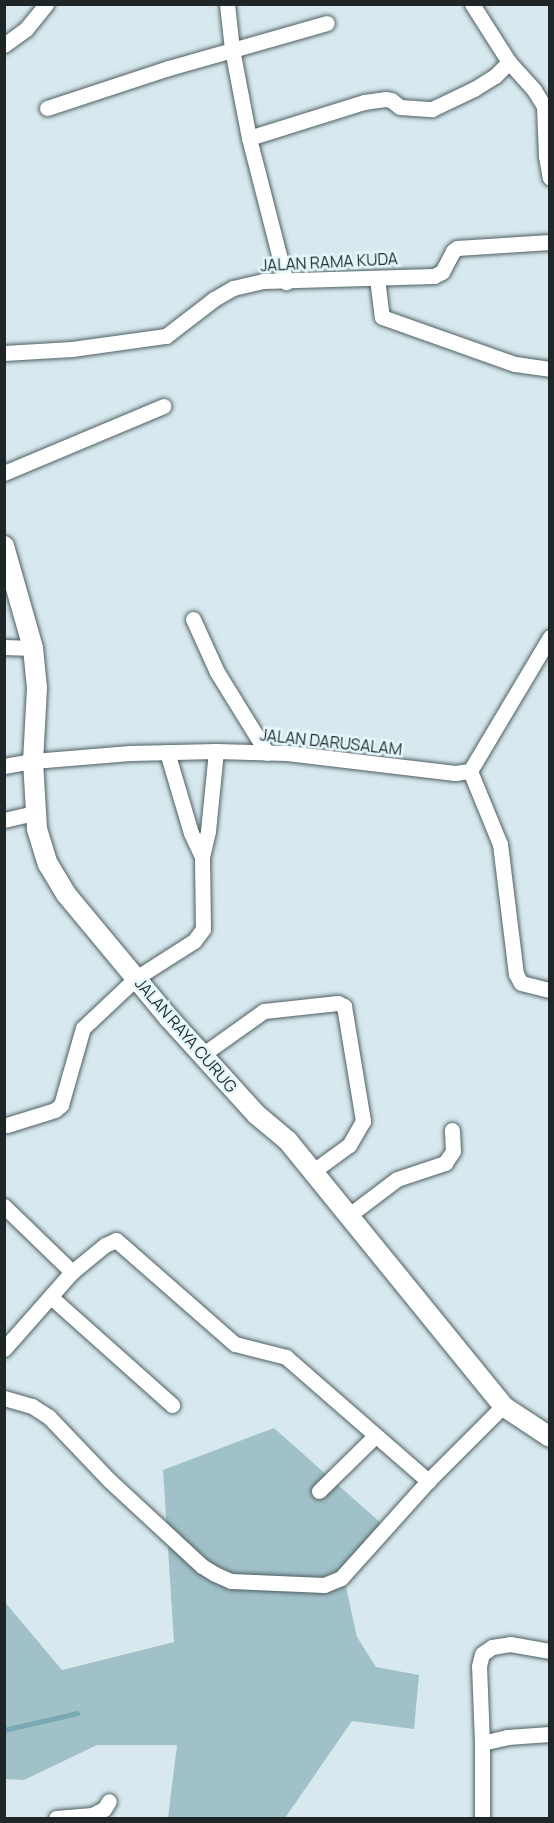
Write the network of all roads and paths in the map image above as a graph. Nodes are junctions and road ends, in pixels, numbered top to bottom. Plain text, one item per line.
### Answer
1 (46, 4) edge
2 (227, 4) edge
3 (472, 5) edge
4 (327, 23) dead end
5 (4, 45) edge
6 (232, 50) junction
7 (509, 62) junction
8 (47, 108) dead end
9 (249, 138) junction
10 (549, 178) edge
11 (549, 242) edge
12 (377, 278) junction
13 (286, 282) junction
14 (4, 353) edge
15 (549, 369) edge
16 (163, 406) dead end
17 (4, 473) edge
18 (4, 546) edge
19 (193, 619) dead end
20 (549, 637) edge
21 (4, 647) edge
22 (33, 648) junction
23 (216, 751) junction
24 (167, 752) junction
25 (267, 753) junction
26 (33, 760) junction
27 (4, 766) edge
28 (470, 771) junction
29 (35, 813) junction
30 (4, 820) edge
31 (202, 857) junction
32 (136, 978) junction
33 (549, 990) edge
34 (202, 1055) junction
35 (8, 1125) dead end
36 (452, 1130) dead end
37 (312, 1172) junction
38 (4, 1206) edge
39 (348, 1216) junction
40 (72, 1272) junction
41 (52, 1298) junction
42 (4, 1349) edge
43 (4, 1398) edge
44 (172, 1405) dead end
45 (502, 1406) junction
46 (375, 1436) junction
47 (549, 1437) edge
48 (428, 1481) junction
49 (319, 1491) dead end
50 (549, 1651) edge
51 (549, 1734) edge
52 (482, 1743) junction
53 (108, 1802) dead end
54 (92, 1817) edge
55 (56, 1818) edge
56 (482, 1818) edge

1 - 5 street
2 - 6 street
3 - 7 street
4 - 6 street
6 - 8 street
6 - 9 street
7 - 9 street
7 - 10 street
9 - 13 street
11 - 12 street, JALAN RAMA KUDA
12 - 13 street, JALAN RAMA KUDA
12 - 15 street
13 - 14 street, JALAN RAMA KUDA
16 - 17 street
18 - 22 main road, JALAN RAYA CURUG
19 - 25 street
20 - 28 street
21 - 22 street
22 - 26 main road, JALAN RAYA CURUG
23 - 24 street, JALAN DARUSALAM
23 - 25 street, JALAN DARUSALAM
23 - 31 street
24 - 26 street, JALAN DARUSALAM
24 - 31 street
25 - 28 street, JALAN DARUSALAM
26 - 27 street, JALAN DARUSALAM
26 - 29 main road, JALAN RAYA CURUG
28 - 33 street
29 - 30 street
29 - 32 main road, JALAN RAYA CURUG
31 - 32 street
32 - 34 main road, JALAN RAYA CURUG
32 - 35 street
34 - 37 main road, JALAN RAYA CURUG
34 - 37 street
36 - 39 street
37 - 39 main road, JALAN RAYA CURUG
38 - 40 street
39 - 45 main road, JALAN RAYA CURUG
40 - 41 street
40 - 46 street
41 - 42 street
41 - 44 street
43 - 48 street
45 - 47 main road, JALAN RAYA CURUG
45 - 48 street
46 - 48 street
46 - 49 street
50 - 52 street
51 - 52 street
52 - 56 street
53 - 54 street
54 - 55 street

